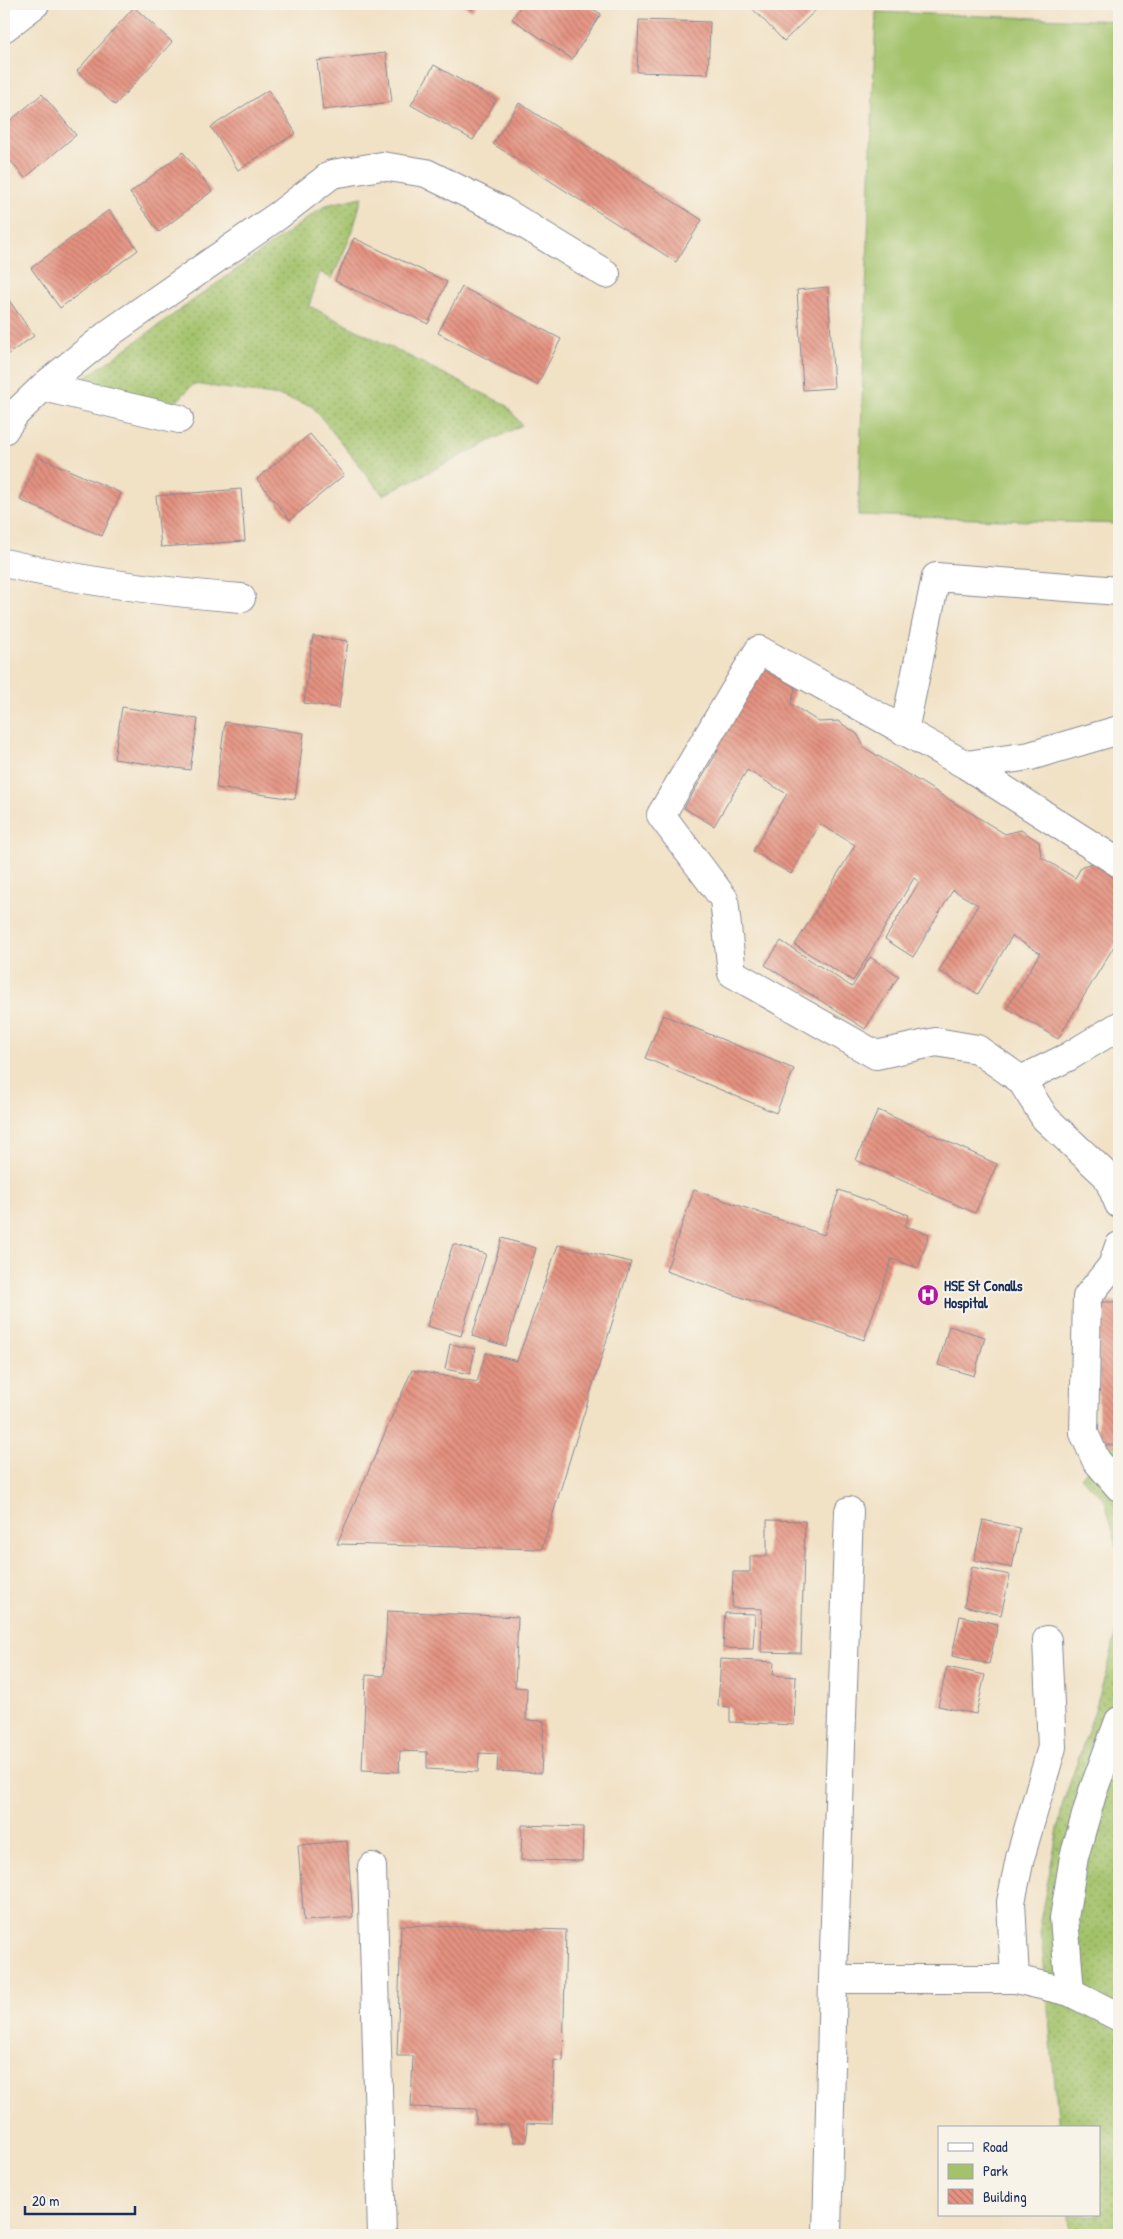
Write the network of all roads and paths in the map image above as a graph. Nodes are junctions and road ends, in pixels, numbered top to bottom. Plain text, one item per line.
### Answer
1 (35, 4) edge
2 (4, 28) edge
3 (606, 274) dead end
4 (43, 387) junction
5 (179, 419) dead end
6 (4, 430) edge
7 (4, 563) edge
8 (1119, 591) edge
9 (241, 598) dead end
10 (1119, 730) edge
11 (904, 731) junction
12 (966, 765) junction
13 (1119, 863) edge
14 (1119, 1026) edge
15 (1021, 1080) junction
16 (1119, 1204) edge
17 (1119, 1246) edge
18 (1119, 1487) edge
19 (849, 1510) dead end
20 (1047, 1640) dead end
21 (1119, 1721) edge
22 (372, 1867) dead end
23 (833, 1979) junction
24 (1015, 1979) junction
25 (1070, 1992) junction
26 (1119, 2017) edge
27 (788, 2231) dead end
28 (382, 2235) edge
29 (783, 2235) edge
30 (827, 2235) edge

1 - 2 street
3 - 4 street
4 - 5 street
4 - 6 street
7 - 9 street
8 - 11 street
10 - 12 street
11 - 12 street
11 - 15 street
12 - 13 street
14 - 15 street
15 - 16 street
17 - 18 street
19 - 23 street
20 - 24 street
21 - 25 street
22 - 28 street
23 - 24 street
23 - 30 street
24 - 25 street
25 - 26 street
27 - 29 path

